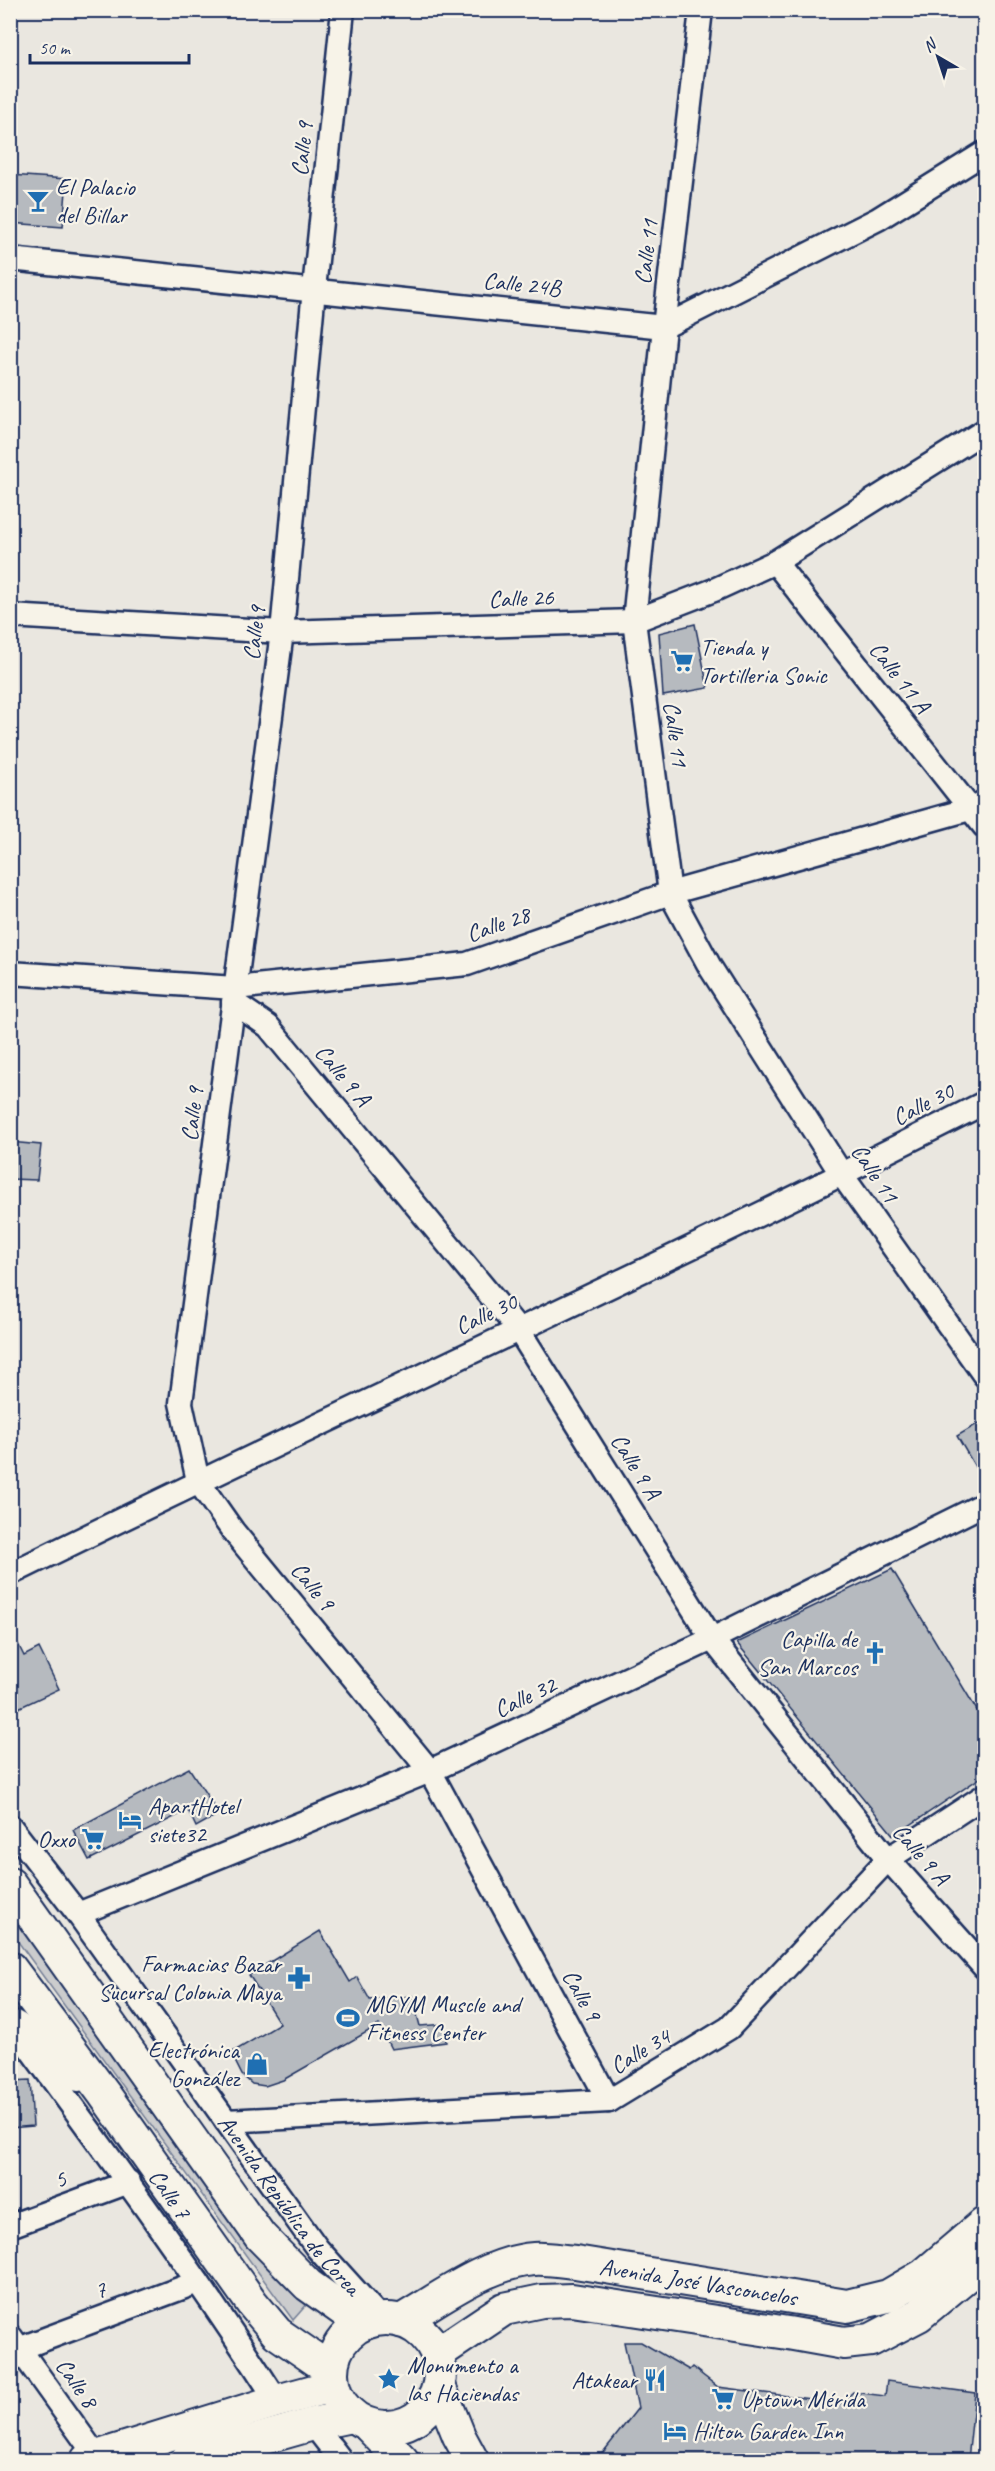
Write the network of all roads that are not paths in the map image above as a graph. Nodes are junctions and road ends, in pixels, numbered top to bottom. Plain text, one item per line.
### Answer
1 (344, 10) edge
2 (701, 10) edge
3 (984, 153) edge
4 (10, 259) edge
5 (314, 289) junction
6 (664, 327) junction
7 (984, 430) edge
8 (775, 562) junction
9 (10, 616) edge
10 (634, 621) junction
11 (282, 632) junction
12 (980, 812) edge
13 (670, 893) junction
14 (10, 973) edge
15 (234, 995) junction
16 (984, 1103) edge
17 (842, 1175) junction
18 (518, 1329) junction
19 (984, 1375) edge
20 (198, 1481) junction
21 (984, 1504) edge
22 (10, 1574) edge
23 (712, 1639) junction
24 (430, 1771) junction
25 (984, 1796) edge
26 (10, 1826) edge
27 (888, 1859) junction
28 (10, 1884) edge
29 (78, 1914) junction
30 (984, 1967) edge
31 (10, 1968) edge
32 (12, 2026) edge
33 (104, 2094) junction
34 (609, 2101) junction
35 (226, 2121) junction
36 (129, 2182) junction
37 (984, 2223) edge
38 (10, 2226) edge
39 (984, 2261) edge
40 (198, 2282) junction
41 (382, 2321) junction
42 (16, 2342) edge
43 (437, 2354) junction
44 (332, 2378) junction
45 (439, 2386) junction
46 (277, 2401) junction
47 (361, 2421) junction
48 (314, 2424) junction
49 (94, 2459) edge
50 (187, 2460) edge
51 (341, 2460) edge
52 (402, 2460) edge
53 (472, 2460) edge

1 - 5 street, Calle 9
2 - 6 street, Calle 11
3 - 6 street
4 - 5 street, Calle 24B
5 - 6 street, Calle 24B
5 - 11 street, Calle 9
6 - 10 street, Calle 11
7 - 8 street, Calle 26
8 - 10 street, Calle 26
8 - 12 street, Calle 11 A
9 - 11 street, Calle 26
10 - 11 street, Calle 26
10 - 13 street, Calle 11
11 - 15 street, Calle 9
12 - 13 street, Calle 28
13 - 15 street, Calle 28
13 - 17 street, Calle 11
14 - 15 street, Calle 28
15 - 18 street, Calle 9 A
15 - 20 street, Calle 9
16 - 17 street, Calle 30
17 - 18 street, Calle 30
17 - 19 street, Calle 11
18 - 20 street, Calle 30
18 - 23 street, Calle 9 A
20 - 22 street, Calle 30
20 - 24 street, Calle 9
21 - 23 street, Calle 32
23 - 24 street, Calle 32
23 - 27 street, Calle 9 A
24 - 29 street, Calle 32
24 - 34 street, Calle 9
25 - 27 street, Calle 34
26 - 29 street, Avenida República de Corea
27 - 30 street, Calle 9 A
27 - 34 street, Calle 34
28 - 41 main road, Avenida República de Corea
29 - 35 street, Avenida República de Corea
31 - 33 main road
32 - 33 main road
32 - 36 street, Calle 7
33 - 44 main road
34 - 35 street, Calle 34
35 - 41 street, Avenida República de Corea
36 - 38 street, 5
36 - 40 street, Calle 7
37 - 41 main road, Avenida José Vasconcelos
39 - 43 main road, Avenida José Vasconcelos
40 - 42 street, 7
40 - 46 street, Calle 7
41 - 43 main road
41 - 44 main road
42 - 49 street, Calle 8
43 - 45 main road
44 - 46 main road
44 - 47 main road
45 - 47 main road
45 - 53 main road
46 - 49 main road
47 - 48 main road
47 - 52 main road
48 - 50 main road
48 - 51 street

